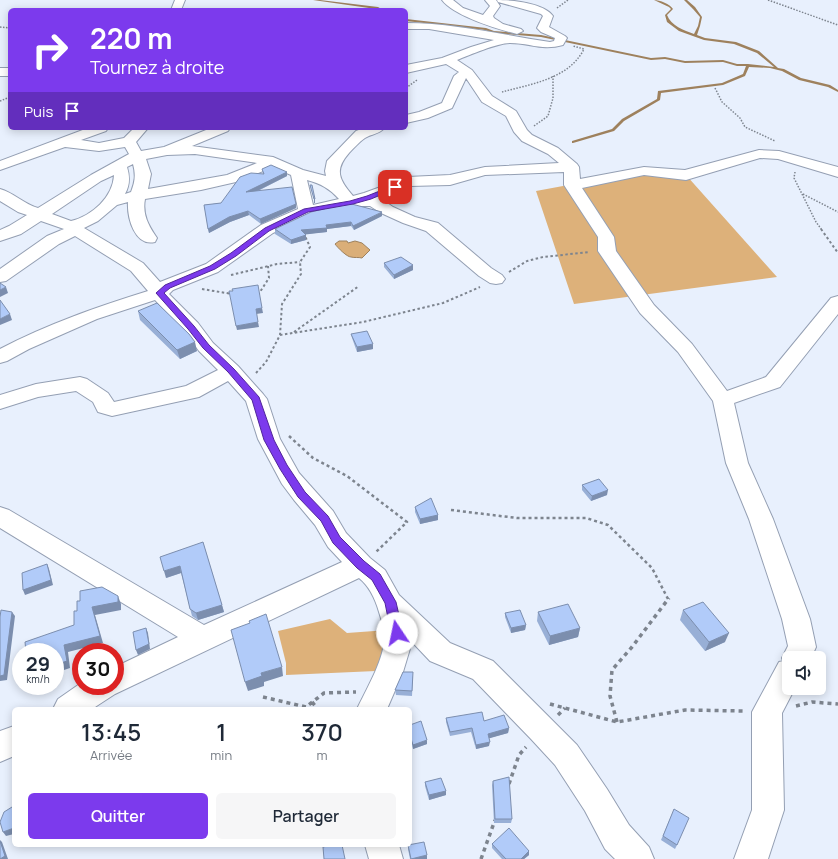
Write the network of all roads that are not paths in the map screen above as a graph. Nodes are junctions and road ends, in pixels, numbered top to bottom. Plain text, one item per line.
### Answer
1 (447, 0) edge
2 (490, 0) edge
3 (502, 0) edge
4 (494, 23) junction
5 (408, 26) edge
6 (549, 31) junction
7 (509, 39) junction
8 (448, 60) junction
9 (408, 69) edge
10 (468, 73) junction
11 (408, 119) edge
12 (97, 130) edge
13 (210, 130) edge
14 (214, 130) edge
15 (372, 130) edge
16 (134, 133) edge
17 (64, 143) junction
18 (167, 151) junction
19 (137, 156) junction
20 (251, 159) junction
21 (274, 161) junction
22 (0, 166) edge
23 (119, 166) junction
24 (838, 172) edge
25 (298, 173) junction
26 (572, 176) junction
27 (336, 186) junction
28 (0, 194) edge
29 (139, 195) junction
30 (112, 201) junction
31 (350, 202) junction
32 (306, 210) junction
33 (39, 214) junction
34 (73, 228) junction
35 (0, 236) edge
36 (149, 238) dead end
37 (0, 277) edge
38 (496, 279) road end
39 (163, 290) junction
40 (838, 302) edge
41 (0, 358) edge
42 (231, 371) junction
43 (723, 400) junction
44 (0, 402) edge
45 (0, 516) edge
46 (362, 565) junction
47 (390, 602) junction
48 (203, 638) junction
49 (800, 651) edge
50 (124, 677) edge
51 (782, 684) edge
52 (88, 695) edge
53 (376, 700) edge
54 (71, 707) edge
55 (12, 741) edge
56 (0, 747) edge
57 (383, 847) edge
58 (386, 859) edge
59 (637, 859) edge
60 (751, 859) edge

1 - 4 street
2 - 4 street
3 - 6 street
4 - 6 street
5 - 7 street
6 - 7 street
7 - 8 street
8 - 9 street
8 - 10 street
10 - 11 street
10 - 26 street
12 - 17 street
13 - 18 street
14 - 20 street
15 - 27 street
16 - 17 street
16 - 19 street
17 - 22 street
18 - 19 street
18 - 20 street
19 - 23 street
19 - 29 street
20 - 21 street
21 - 25 street
21 - 29 street
23 - 30 street
23 - 33 street
24 - 26 street
25 - 27 street
25 - 32 street
26 - 31 street
26 - 43 street
27 - 31 street
28 - 33 street
29 - 30 street
29 - 36 street
30 - 34 street
31 - 32 street
31 - 38 street
32 - 39 street
33 - 34 street
33 - 35 street
34 - 37 street
34 - 39 street
39 - 41 street
39 - 42 street
40 - 43 street
42 - 44 street
42 - 46 street
43 - 49 street
45 - 48 street
46 - 47 street
46 - 48 street
47 - 53 street
47 - 59 street
48 - 50 street
51 - 60 street
52 - 54 street
55 - 56 street
57 - 58 street

